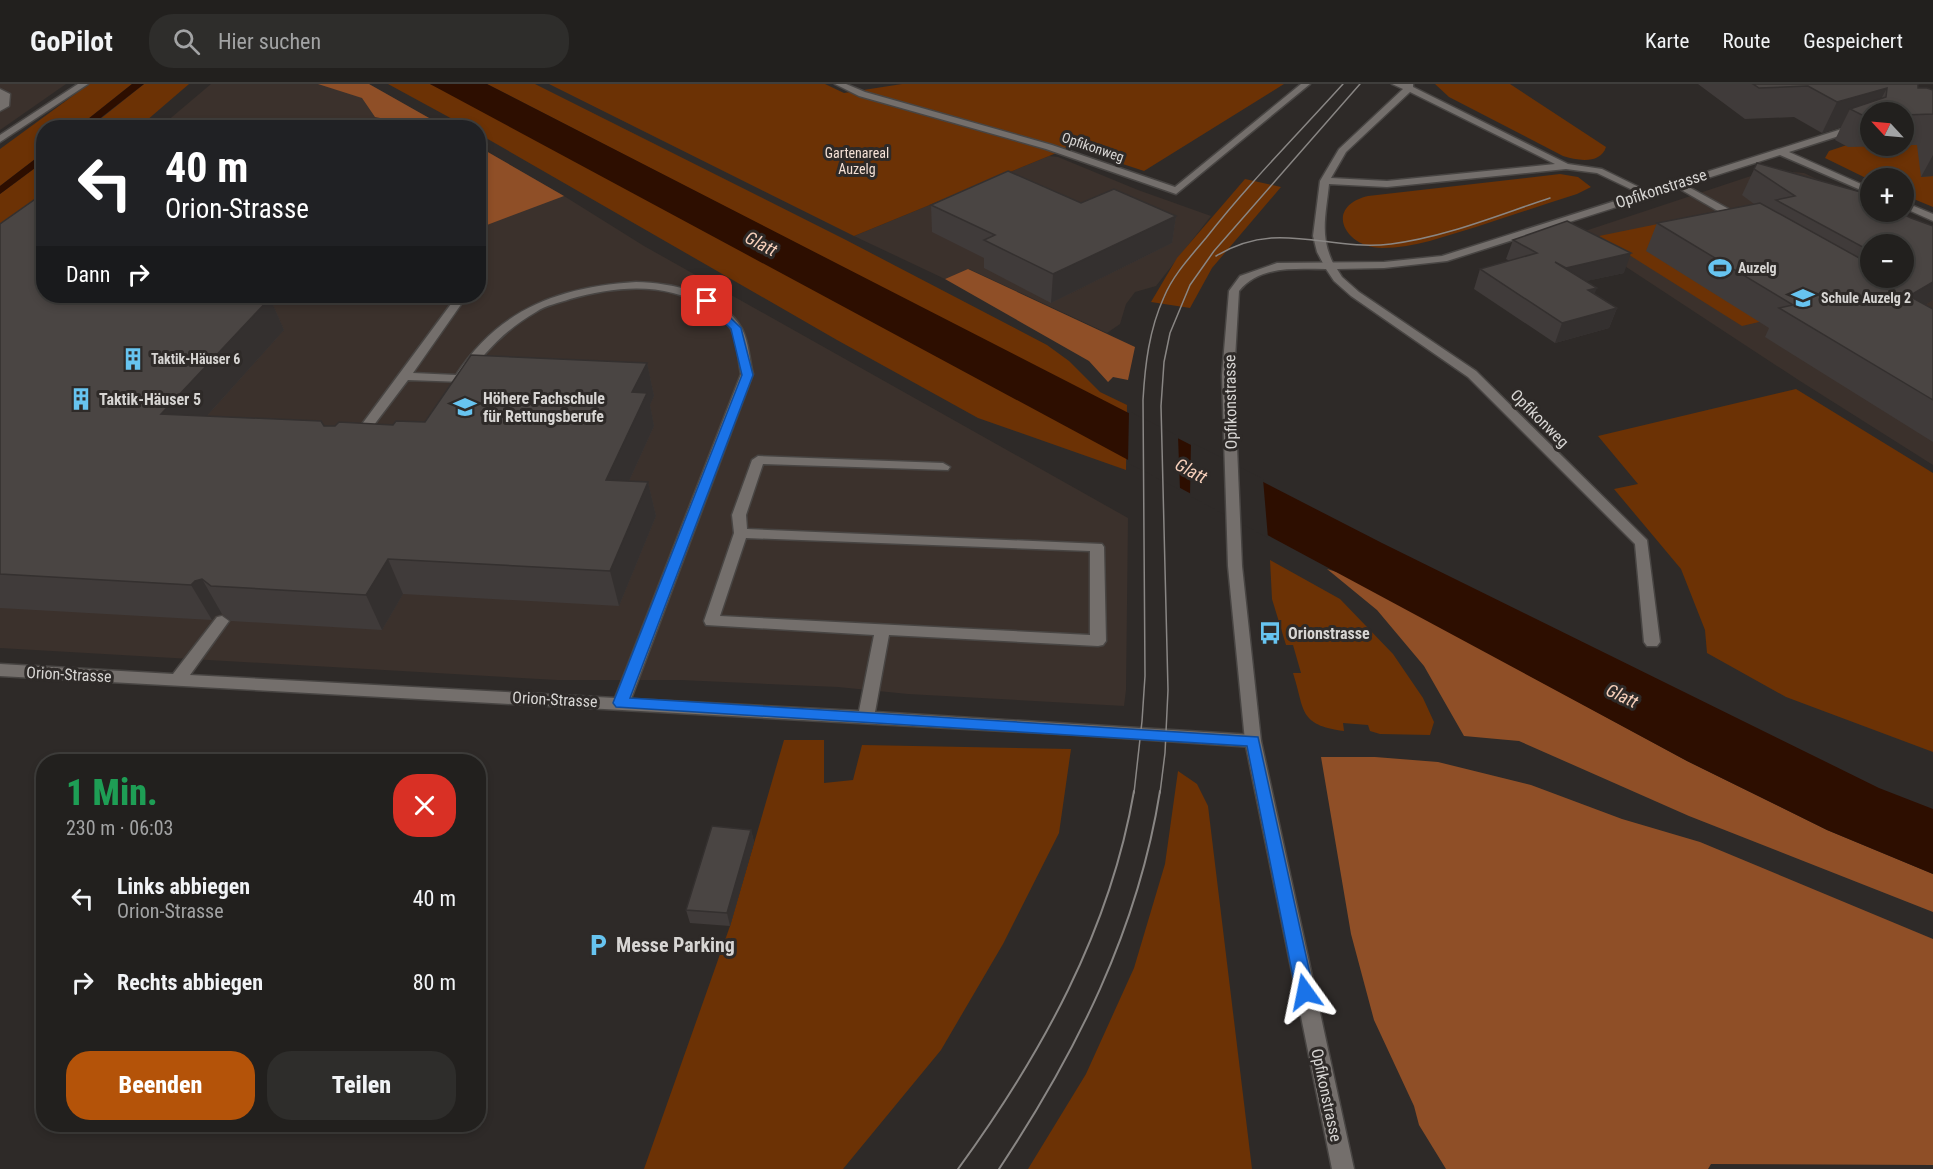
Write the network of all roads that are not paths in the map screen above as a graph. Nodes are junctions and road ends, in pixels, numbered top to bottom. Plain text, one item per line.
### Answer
1 (84, 84) edge
2 (839, 84) edge
3 (1306, 84) edge
4 (1396, 84) edge
5 (1409, 86) edge
6 (0, 91) edge
7 (0, 108) edge
8 (1860, 126) edge
9 (0, 140) edge
10 (1779, 151) junction
11 (1566, 166) junction
12 (1325, 181) junction
13 (1676, 183) junction
14 (1860, 187) edge
15 (1646, 193) junction
16 (1914, 209) edge
17 (1933, 218) edge
18 (1750, 226) edge
19 (1329, 265) junction
20 (457, 303) edge
21 (405, 376) junction
22 (351, 447) edge
23 (943, 467) dead end
24 (741, 533) junction
25 (222, 621) dead end
26 (882, 631) junction
27 (1652, 642) dead end
28 (0, 670) edge
29 (177, 680) junction
30 (621, 703) junction
31 (866, 718) junction
32 (1253, 741) junction
33 (1343, 1169) edge

1 - 9 street
2 - 3 street, Opfikonweg
4 - 5 street
5 - 11 street
5 - 12 street
6 - 7 street
8 - 10 street, Opfikonstrasse
10 - 13 street, Opfikonstrasse
10 - 14 street
11 - 12 street
11 - 15 street
12 - 19 street, Opfikonweg
13 - 15 street, Opfikonstrasse
13 - 18 street
15 - 19 street, Opfikonstrasse
16 - 17 street
19 - 27 street, Opfikonweg
19 - 32 street, Opfikonstrasse
20 - 21 street
21 - 22 street
21 - 30 street
23 - 24 street
24 - 26 street
24 - 26 street
25 - 29 street
26 - 31 street
28 - 29 street, Orion-Strasse
29 - 30 street, Orion-Strasse
30 - 31 street, Orion-Strasse
31 - 32 street, Orion-Strasse
32 - 33 street, Opfikonstrasse

